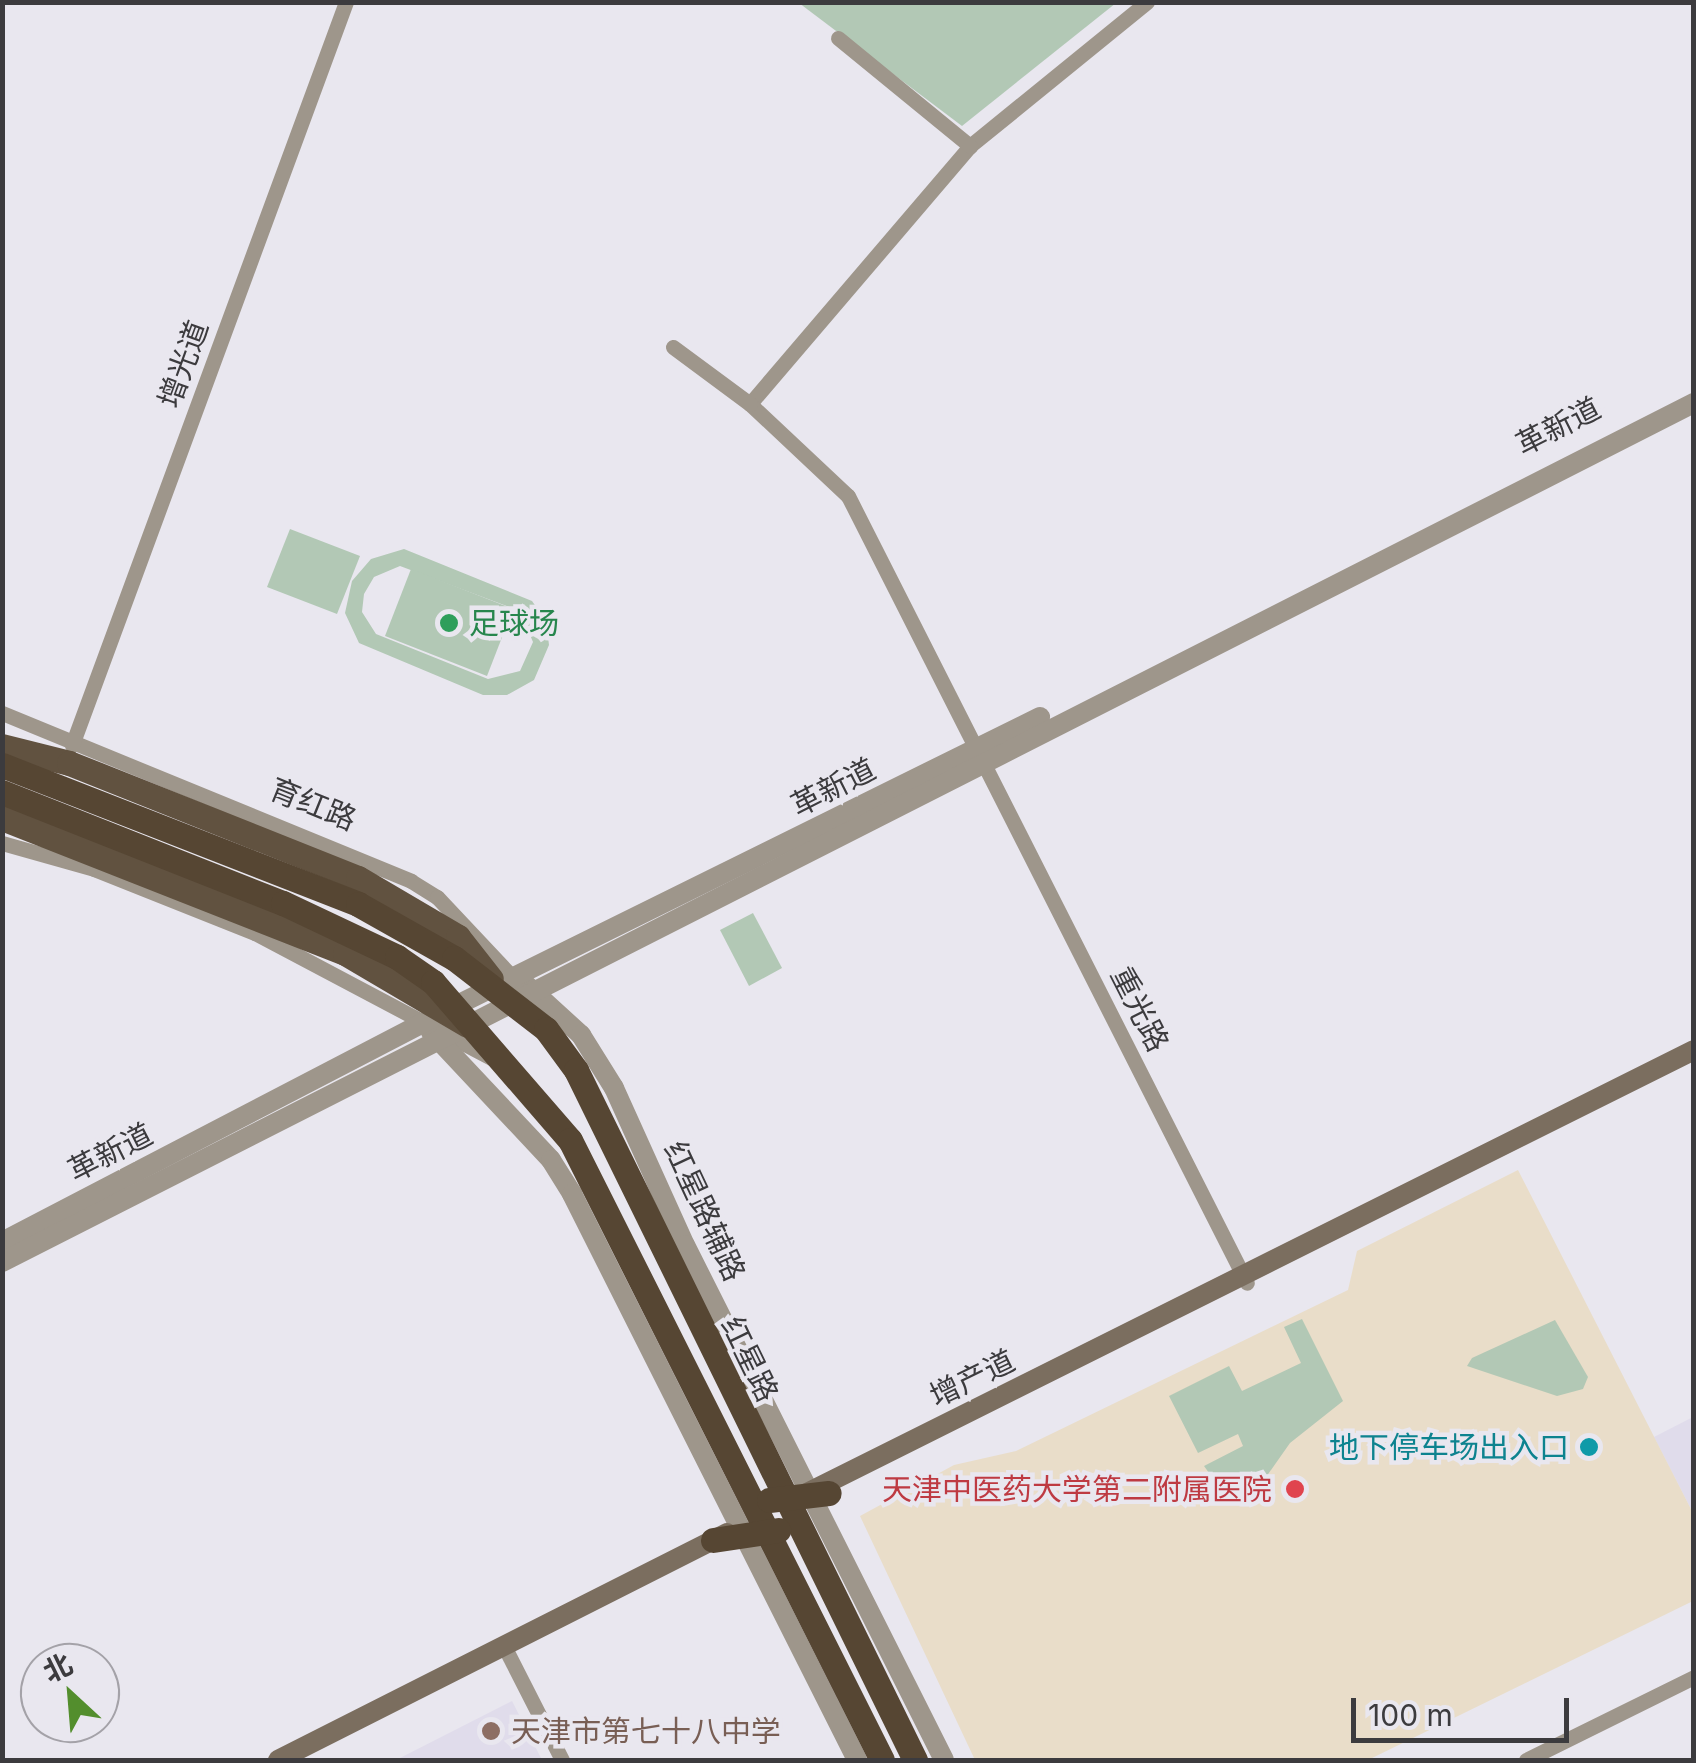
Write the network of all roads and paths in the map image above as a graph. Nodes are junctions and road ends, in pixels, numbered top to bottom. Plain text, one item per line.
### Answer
1 (346, 2) edge
2 (1147, 2) edge
3 (838, 38) dead end
4 (970, 146) junction
5 (673, 347) dead end
6 (1694, 392) edge
7 (1694, 403) edge
8 (750, 404) junction
9 (2, 713) edge
10 (72, 744) junction
11 (2, 746) edge
12 (980, 754) junction
13 (2, 764) edge
14 (2, 792) edge
15 (7, 827) edge
16 (298, 866) junction
17 (279, 913) junction
18 (512, 990) junction
19 (445, 1024) junction
20 (1694, 1050) edge
21 (1694, 1059) edge
22 (2, 1242) edge
23 (2, 1262) edge
24 (1245, 1279) junction
25 (785, 1511) junction
26 (715, 1544) joint
27 (804, 1544) junction
28 (506, 1650) junction
29 (1694, 1677) edge
30 (278, 1760) edge
31 (300, 1760) edge
32 (562, 1760) edge
33 (857, 1760) edge
34 (882, 1760) edge
35 (915, 1760) edge
36 (944, 1760) edge
37 (1526, 1760) edge

1 - 10 street, 增光道
2 - 4 street
3 - 4 street
4 - 8 street
5 - 8 street, 重光路
6 - 12 street, 革新道
7 - 12 street, 革新道
8 - 12 street, 重光路
9 - 10 street, 育红路
10 - 18 street, 育红路
11 - 16 main road
12 - 18 street, 革新道
12 - 24 street, 重光路
13 - 16 highway
14 - 17 highway
15 - 17 main road
15 - 19 street
16 - 18 highway
17 - 19 highway
18 - 19 street, 革新道
18 - 25 highway, 红星路
18 - 25 street, 红星路辅路
19 - 22 street, 革新道
19 - 23 street, 革新道
19 - 25 street, 红星路辅路
19 - 25 highway, 红星路
20 - 24 main road, 增产道
21 - 24 main road, 增产道
24 - 25 main road, 增产道
25 - 26 highway
25 - 27 highway
25 - 27 highway
25 - 33 street, 红星路辅路
25 - 34 highway, 红星路
25 - 36 street, 红星路辅路
26 - 28 main road
27 - 35 highway
28 - 30 main road
28 - 31 main road
28 - 32 street
29 - 37 street

